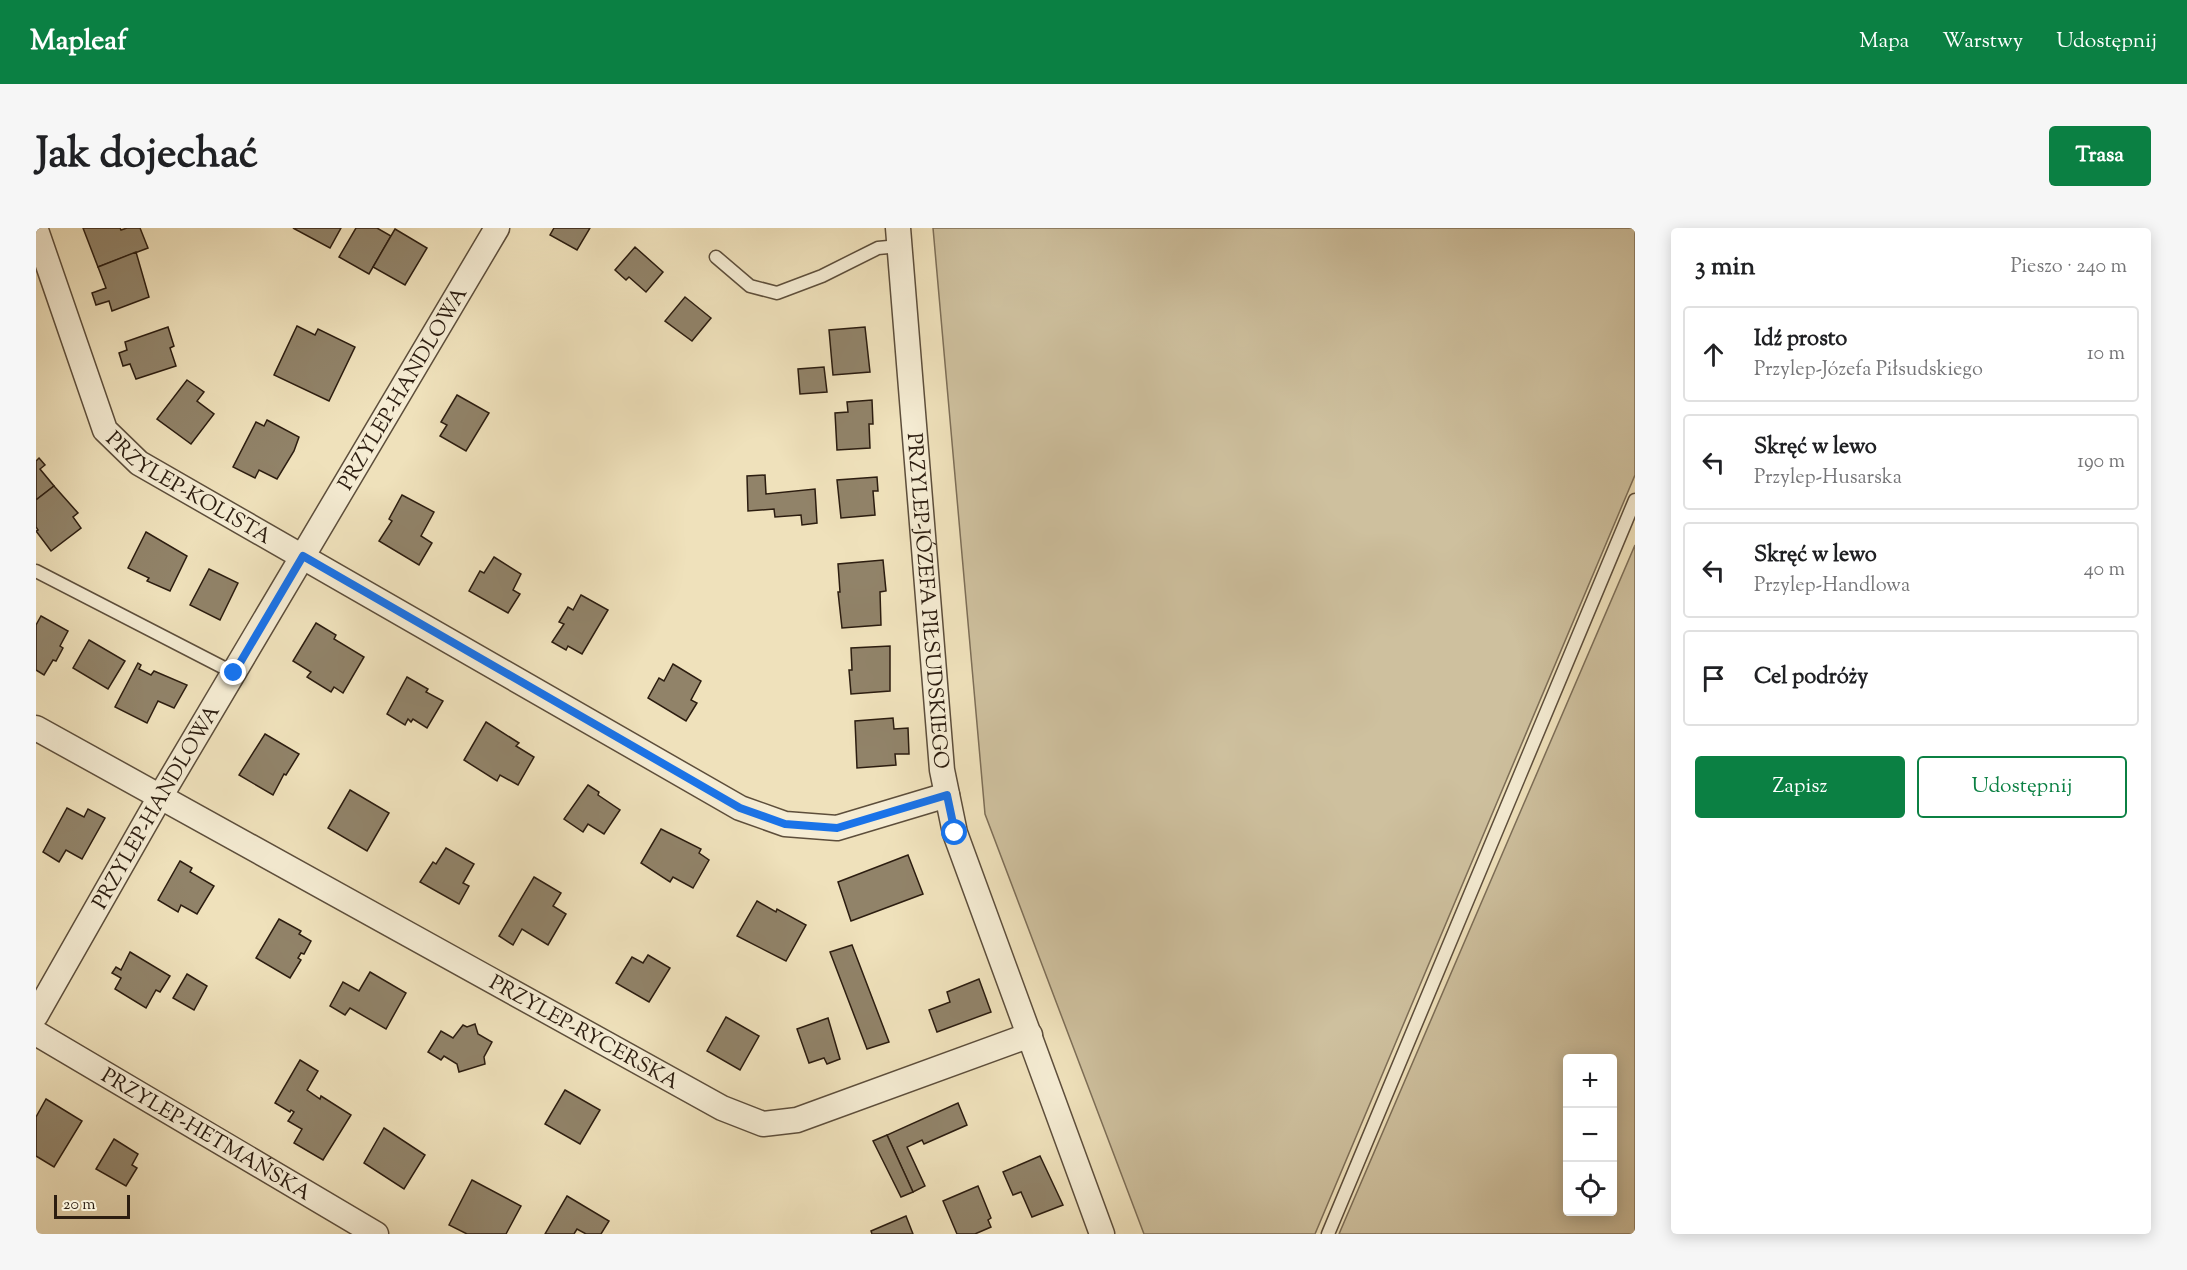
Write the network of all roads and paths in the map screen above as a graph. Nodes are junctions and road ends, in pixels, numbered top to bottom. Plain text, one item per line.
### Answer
1 (497, 228) edge
2 (36, 230) edge
3 (898, 237) edge
4 (716, 257) dead end
5 (1635, 500) edge
6 (303, 556) junction
7 (36, 571) edge
8 (234, 673) junction
9 (36, 728) edge
10 (947, 795) junction
11 (160, 797) junction
12 (36, 1014) edge
13 (36, 1033) edge
14 (1030, 1035) junction
15 (1101, 1233) edge
16 (376, 1234) edge
17 (1328, 1234) edge

1 - 6 street, PRZYLEP-HANDLOWA
2 - 6 street, PRZYLEP-KOLISTA
3 - 4 lane
3 - 10 street, PRZYLEP-JÓZEFA PIŁSUDSKIEGO
5 - 17 lane
6 - 8 street, PRZYLEP-HANDLOWA
6 - 10 street, PRZYLEP-KOLISTA
7 - 8 lane
8 - 11 street, PRZYLEP-HANDLOWA
9 - 11 street, PRZYLEP-RYCERSKA
10 - 14 street, PRZYLEP-JÓZEFA PIŁSUDSKIEGO
11 - 12 street, PRZYLEP-HANDLOWA
11 - 14 street, PRZYLEP-RYCERSKA
13 - 16 street, PRZYLEP-HETMAŃSKA
14 - 15 street, PRZYLEP-JÓZEFA PIŁSUDSKIEGO

